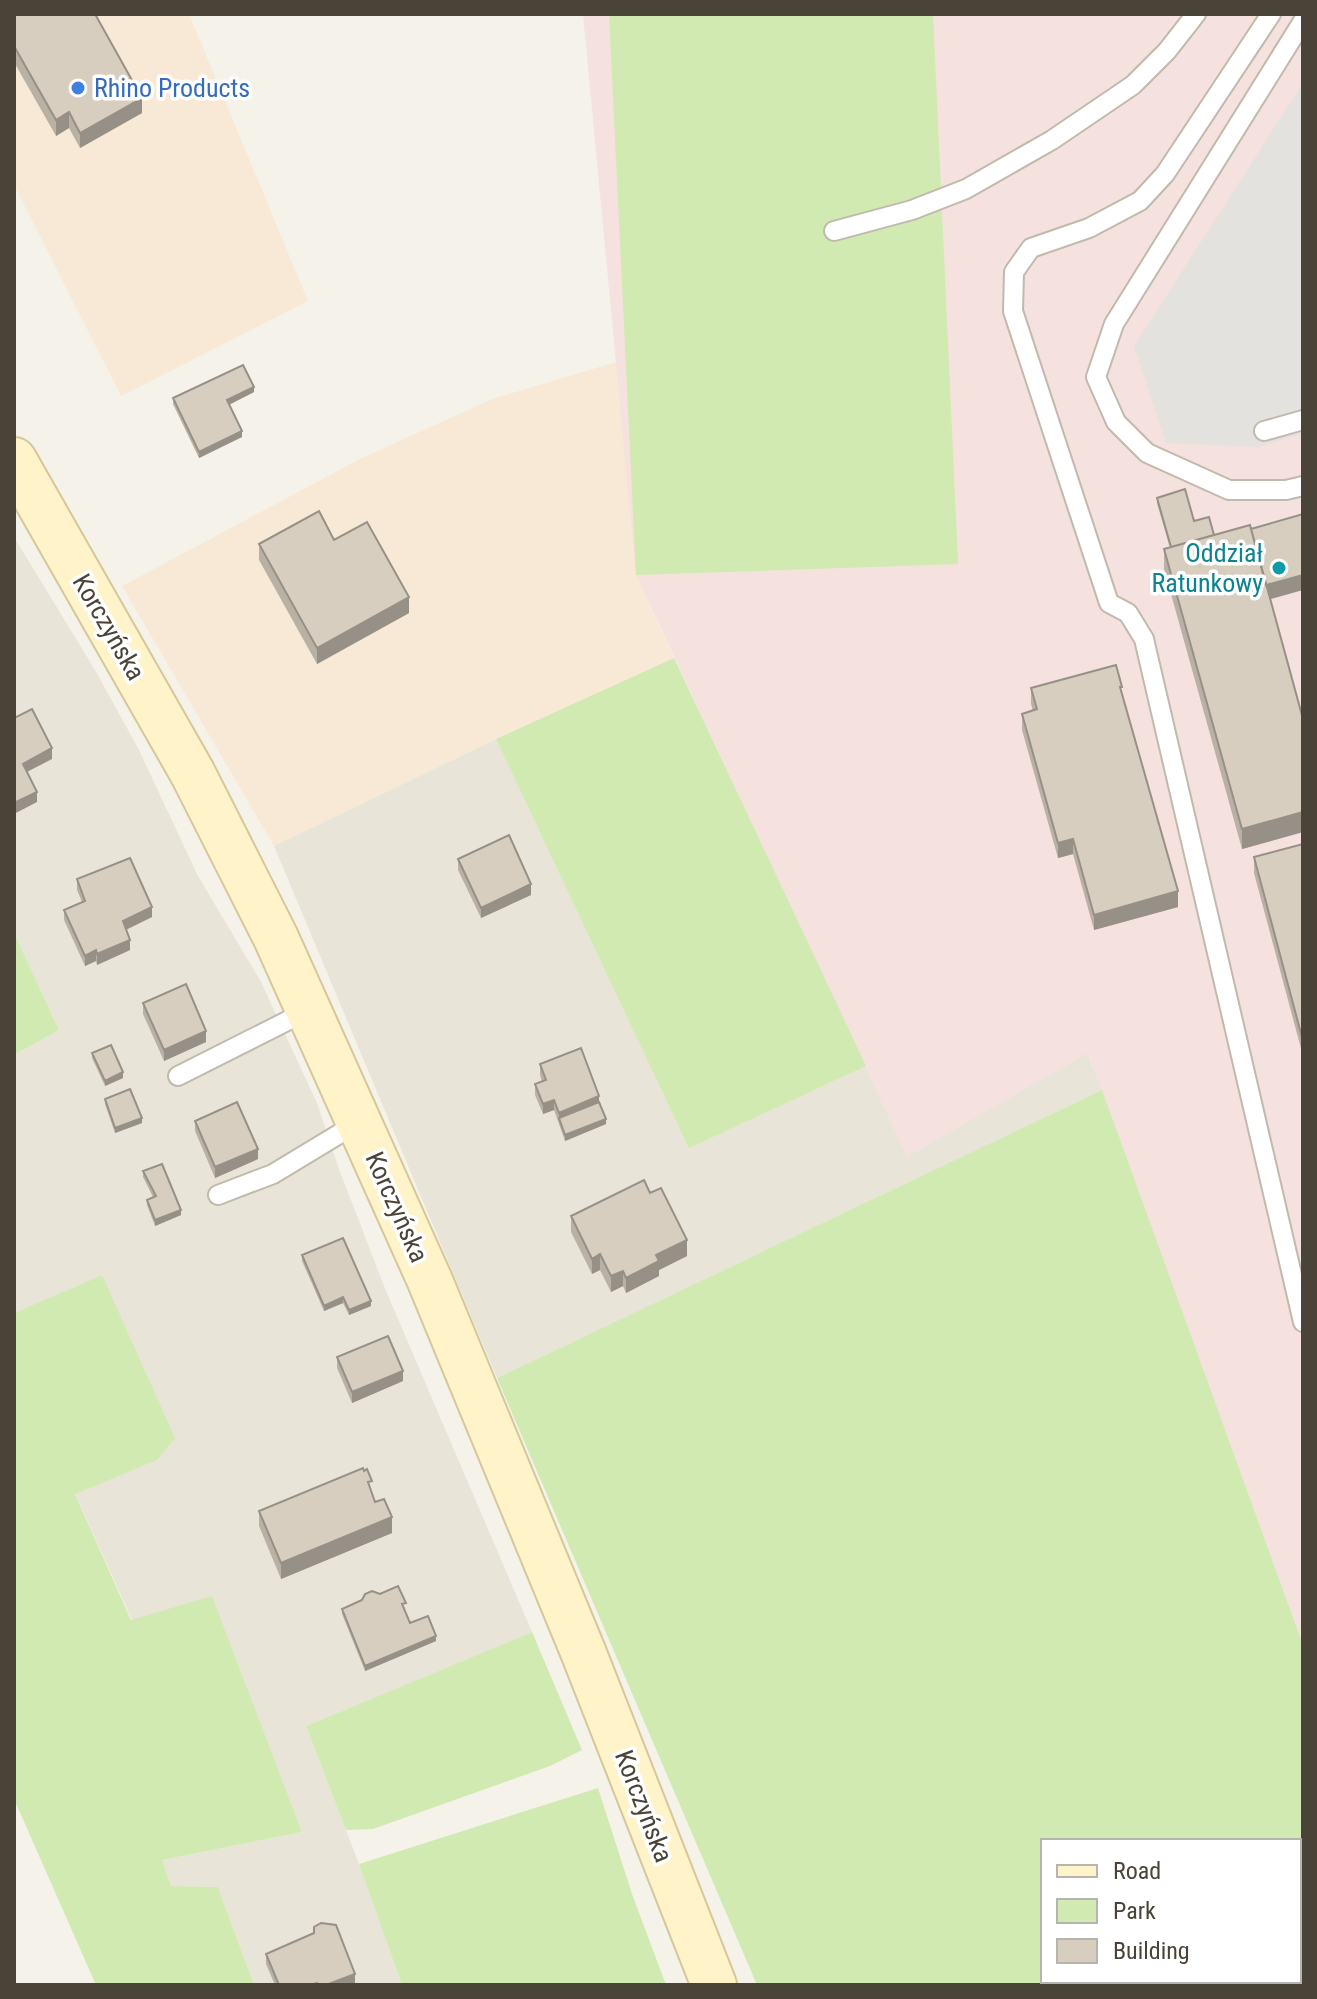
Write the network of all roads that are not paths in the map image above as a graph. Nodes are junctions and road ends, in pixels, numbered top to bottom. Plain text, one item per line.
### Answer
1 (1196, 14) edge
2 (1271, 14) edge
3 (1303, 21) edge
4 (834, 231) dead end
5 (1303, 420) edge
6 (1264, 431) dead end
7 (14, 460) edge
8 (1303, 486) edge
9 (309, 1010) junction
10 (178, 1076) dead end
11 (359, 1122) junction
12 (218, 1195) dead end
13 (1303, 1322) edge
14 (714, 1985) edge

1 - 4 lane
2 - 13 lane
3 - 8 lane
5 - 6 lane
7 - 9 main road, Korczyńska
9 - 10 lane
9 - 11 main road, Korczyńska
11 - 12 lane
11 - 14 main road, Korczyńska

